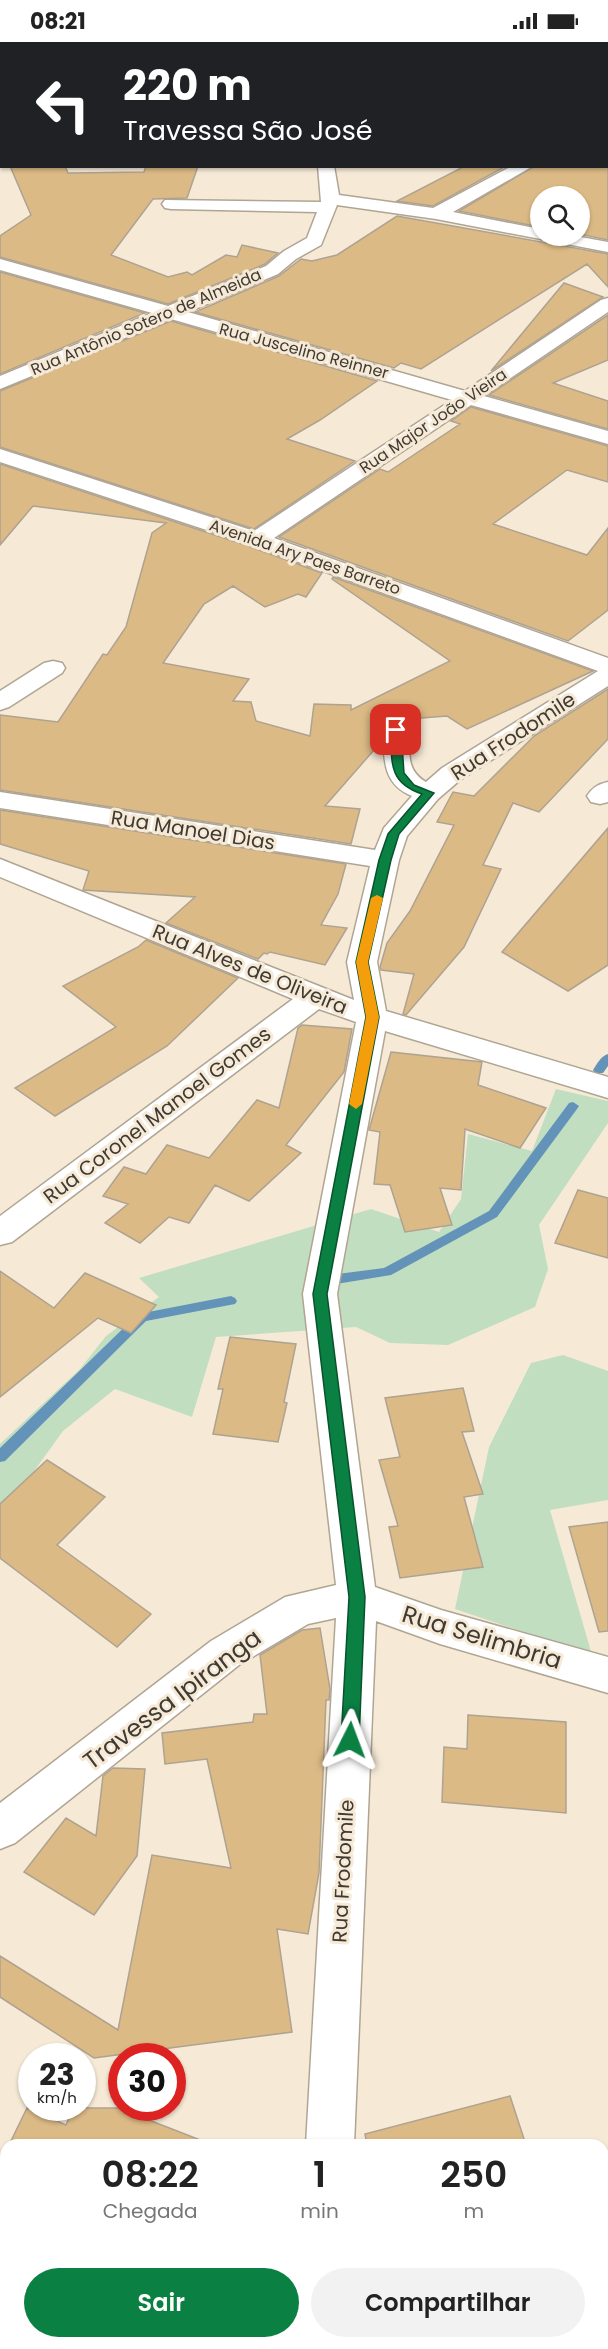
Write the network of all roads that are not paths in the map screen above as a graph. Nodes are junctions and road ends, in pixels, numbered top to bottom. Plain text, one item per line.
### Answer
1 (326, 168) edge
2 (521, 168) edge
3 (330, 203) junction
4 (171, 204) dead end
5 (436, 214) junction
6 (530, 232) edge
7 (590, 243) edge
8 (608, 246) edge
9 (0, 264) edge
10 (608, 304) edge
11 (167, 314) junction
12 (0, 383) edge
13 (469, 397) junction
14 (608, 438) edge
15 (0, 455) edge
16 (257, 539) junction
17 (608, 666) edge
18 (53, 668) dead end
19 (608, 675) edge
20 (0, 702) edge
21 (396, 730) dead end
22 (429, 793) junction
23 (0, 800) edge
24 (385, 860) junction
25 (0, 867) edge
26 (315, 997) junction
27 (372, 1017) junction
28 (608, 1088) edge
29 (0, 1233) edge
30 (357, 1597) junction
31 (606, 1673) edge
32 (0, 1829) edge
33 (330, 2139) edge

1 - 3 street, Rua Antônio Sotero de Almeida
2 - 5 street
3 - 4 street
3 - 5 street
3 - 11 street, Rua Antônio Sotero de Almeida
5 - 6 street
7 - 8 street
9 - 11 street, Rua Juscelino Reinner
10 - 13 street, Rua Major João Vieira
11 - 12 street, Rua Antônio Sotero de Almeida
11 - 13 street, Rua Juscelino Reinner
13 - 14 street, Rua Juscelino Reinner
13 - 16 street, Rua Major João Vieira
15 - 16 street, Avenida Ary Paes Barreto
16 - 17 street, Avenida Ary Paes Barreto
18 - 20 street
19 - 22 street, Rua Frodomile
21 - 22 street
22 - 24 street, Rua Frodomile
23 - 24 street, Rua Manoel Dias
24 - 27 street, Rua Frodomile
25 - 26 street, Rua Alves de Oliveira
26 - 27 street, Rua Alves de Oliveira
26 - 29 street, Rua Coronel Manoel Gomes
27 - 28 street, Rua Alves de Oliveira
27 - 30 street, Rua Frodomile
30 - 31 street, Rua Selimbria
30 - 32 street, Travessa Ipiranga
30 - 33 street, Rua Frodomile

